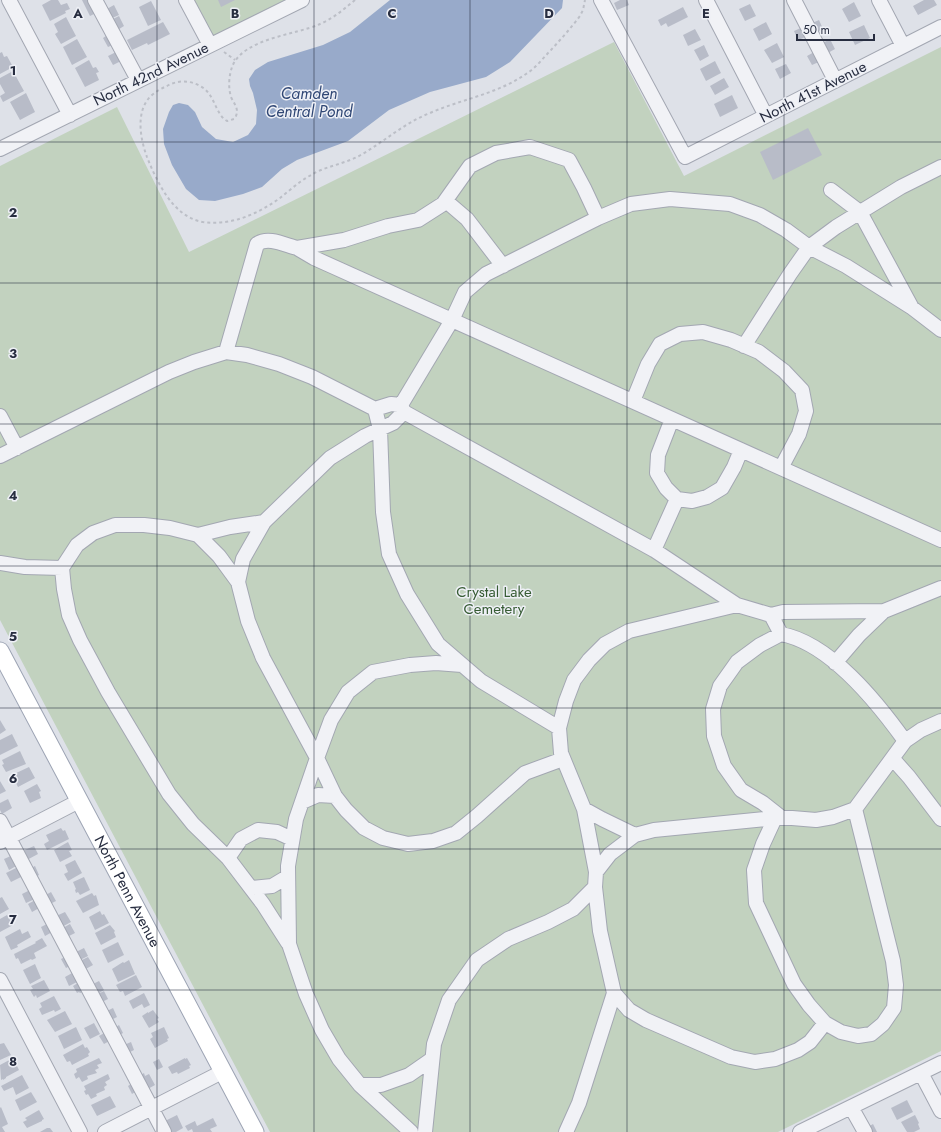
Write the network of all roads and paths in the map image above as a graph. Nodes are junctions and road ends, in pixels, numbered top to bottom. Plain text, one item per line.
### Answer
1 (9, 0) edge
2 (95, 0) edge
3 (186, 0) edge
4 (302, 0) edge
5 (355, 0) edge
6 (585, 0) edge
7 (601, 0) edge
8 (706, 0) edge
9 (794, 0) edge
10 (879, 0) edge
11 (941, 27) edge
12 (903, 46) junction
13 (216, 47) junction
14 (235, 61) junction
15 (138, 80) junction
16 (836, 80) junction
17 (70, 115) junction
18 (766, 116) junction
19 (0, 149) edge
20 (941, 167) edge
21 (831, 190) dead end
22 (446, 201) junction
23 (860, 212) junction
24 (598, 218) junction
25 (809, 247) junction
26 (297, 248) junction
27 (503, 266) junction
28 (911, 307) junction
29 (452, 320) junction
30 (941, 330) edge
31 (744, 346) junction
32 (226, 352) junction
33 (633, 401) junction
34 (403, 408) junction
35 (375, 409) junction
36 (0, 416) edge
37 (672, 419) junction
38 (380, 428) junction
39 (17, 448) junction
40 (741, 450) junction
41 (0, 456) edge
42 (781, 468) junction
43 (677, 499) junction
44 (264, 522) junction
45 (198, 536) junction
46 (941, 540) edge
47 (654, 550) junction
48 (0, 562) edge
49 (62, 568) junction
50 (238, 582) junction
51 (941, 588) edge
52 (737, 605) junction
53 (884, 611) junction
54 (771, 616) junction
55 (781, 634) junction
56 (0, 651) edge
57 (835, 663) junction
58 (462, 665) junction
59 (941, 721) edge
60 (559, 728) junction
61 (905, 741) junction
62 (317, 758) junction
63 (563, 759) junction
64 (892, 760) junction
65 (335, 796) junction
66 (79, 801) junction
67 (302, 802) junction
68 (584, 809) junction
69 (855, 809) junction
70 (779, 818) junction
71 (941, 819) edge
72 (0, 820) edge
73 (635, 835) junction
74 (292, 839) junction
75 (4, 840) edge
76 (228, 858) junction
77 (596, 872) junction
78 (288, 877) junction
79 (595, 887) junction
80 (251, 888) junction
81 (289, 944) junction
82 (0, 980) edge
83 (614, 993) junction
84 (824, 1023) junction
85 (432, 1059) junction
86 (941, 1063) edge
87 (222, 1072) junction
88 (921, 1073) junction
89 (360, 1085) junction
90 (851, 1107) junction
91 (152, 1108) junction
92 (941, 1111) edge
93 (80, 1132) edge
94 (105, 1132) edge
95 (164, 1132) edge
96 (255, 1132) edge
97 (411, 1132) edge
98 (425, 1132) edge
99 (566, 1132) edge
100 (800, 1132) edge
101 (865, 1132) edge

1 - 17 street
2 - 15 street
3 - 13 street
4 - 13 street, North 42nd Avenue
5 - 14 path
6 - 14 path
7 - 18 street, North 41st Avenue
8 - 18 street
9 - 16 street
10 - 12 street
11 - 12 street, North 41st Avenue
12 - 16 street, North 41st Avenue
13 - 14 path
13 - 15 street, North 42nd Avenue
15 - 17 street, North 42nd Avenue
16 - 18 street, North 41st Avenue
17 - 19 street, North 42nd Avenue
20 - 23 street
21 - 23 street
22 - 24 street
22 - 26 street
22 - 27 street
23 - 25 street
23 - 28 street
24 - 25 street
24 - 27 street
25 - 28 street
25 - 31 street
26 - 29 street
26 - 32 street
27 - 29 street
28 - 30 street
29 - 33 street
29 - 34 street
31 - 33 street
31 - 42 street
32 - 35 street
32 - 39 street
33 - 37 street
34 - 35 street
34 - 38 street
34 - 47 street
35 - 38 street
36 - 39 street
37 - 40 street
37 - 43 street
38 - 44 street
38 - 58 street
39 - 41 street
40 - 42 street
40 - 43 street
42 - 46 street
43 - 47 street
44 - 45 street
44 - 50 street
45 - 49 street
45 - 50 street
47 - 52 street
48 - 49 street
49 - 76 street
50 - 62 street
51 - 53 street
52 - 54 street
52 - 60 street
53 - 54 street
53 - 57 street
54 - 55 street
55 - 57 street
55 - 70 street
56 - 66 main road, North Penn Avenue
57 - 61 street
58 - 60 street
58 - 62 street
59 - 61 street
60 - 63 street
61 - 64 street
62 - 65 street
62 - 67 street
63 - 65 street
63 - 68 street
64 - 69 street
64 - 71 street
65 - 67 street
66 - 75 street
66 - 87 main road, North Penn Avenue
67 - 74 street
68 - 73 street
68 - 77 street
69 - 70 street
69 - 84 street
70 - 73 street
70 - 84 street
72 - 75 street
73 - 77 street
74 - 76 street
74 - 78 street
75 - 91 street
76 - 80 street
77 - 79 street
78 - 80 street
78 - 81 street
79 - 83 street
79 - 85 street
80 - 81 street
81 - 89 street
82 - 93 street
83 - 84 street
83 - 99 street
85 - 89 street
85 - 98 street
86 - 88 street
87 - 91 street
87 - 96 main road, North Penn Avenue
88 - 90 street
88 - 92 street
89 - 97 street
90 - 100 street
90 - 101 street
91 - 94 street
91 - 95 street

